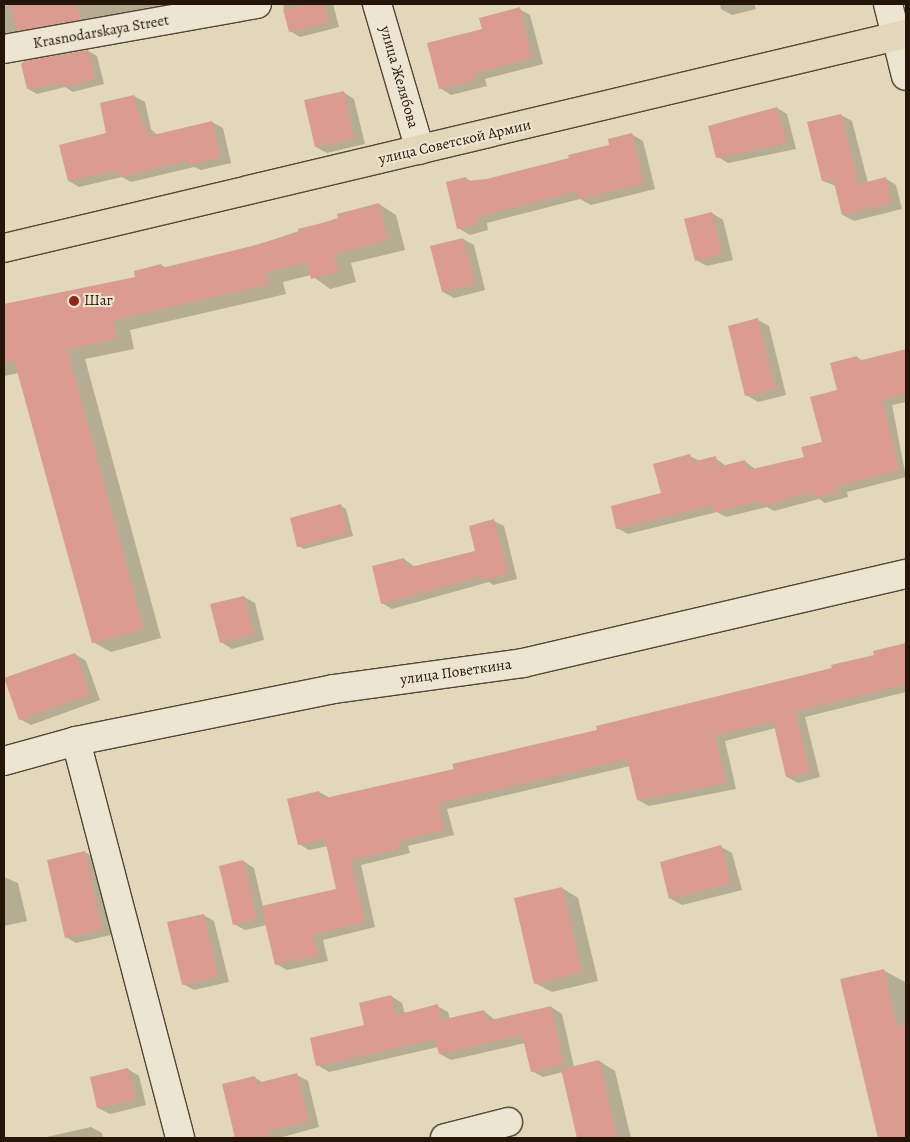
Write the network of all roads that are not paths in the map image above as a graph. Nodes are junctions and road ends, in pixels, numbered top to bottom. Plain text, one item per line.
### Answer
1 (257, 4) edge
2 (377, 4) edge
3 (888, 4) edge
4 (901, 35) edge
5 (4, 49) edge
6 (906, 76) edge
7 (420, 150) junction
8 (4, 248) edge
9 (906, 574) edge
10 (76, 741) junction
11 (4, 761) edge
12 (508, 1122) dead end
13 (180, 1138) edge
14 (445, 1138) edge

1 - 5 street, Krasnodarskaya Street
2 - 7 street, улица Желябова
3 - 4 street
4 - 6 street
4 - 7 main road, улица Советской Армии
7 - 8 main road, улица Советской Армии
9 - 10 street, улица Поветкина
10 - 11 street, улица Поветкина
10 - 13 street
12 - 14 street

